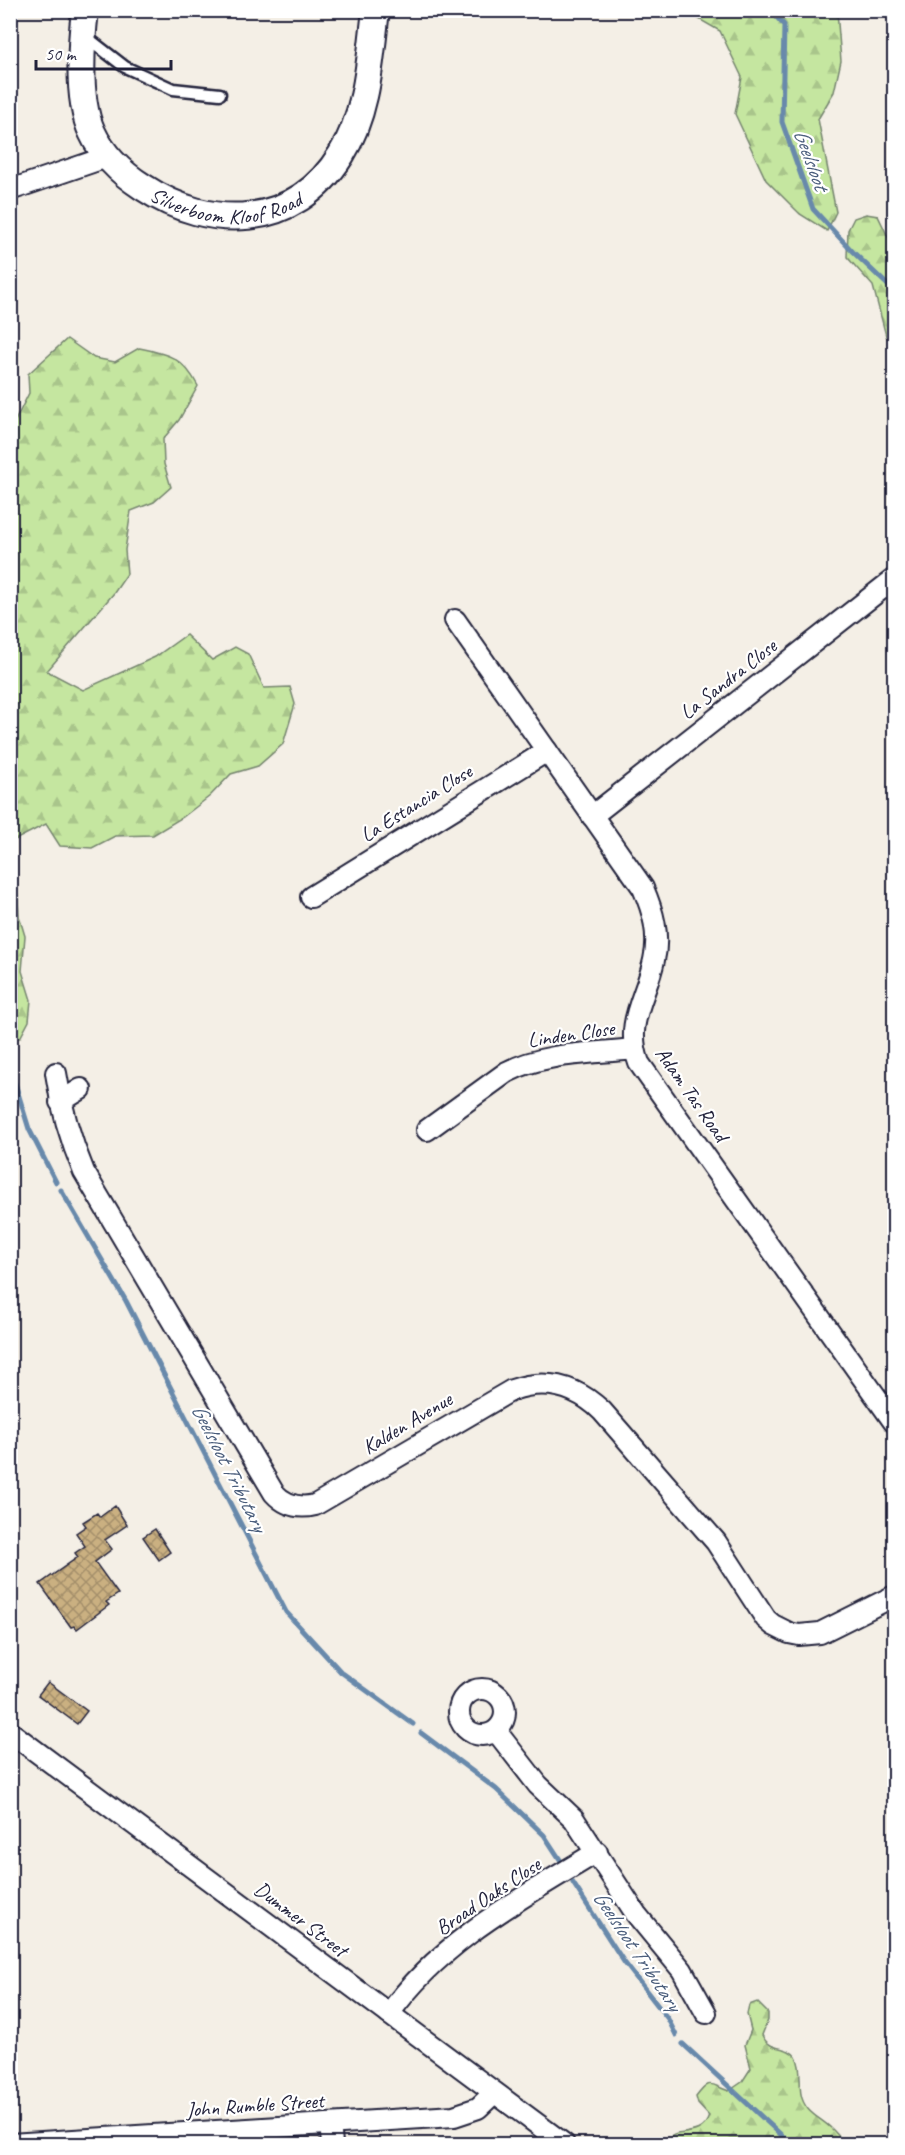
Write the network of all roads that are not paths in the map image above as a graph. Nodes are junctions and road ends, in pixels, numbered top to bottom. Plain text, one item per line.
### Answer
1 (376, 10) edge
2 (84, 22) edge
3 (220, 94) dead end
4 (107, 158) junction
5 (10, 190) edge
6 (894, 579) edge
7 (455, 620) dead end
8 (547, 751) junction
9 (592, 816) junction
10 (311, 897) dead end
11 (634, 1049) junction
12 (56, 1073) dead end
13 (81, 1089) dead end
14 (60, 1102) junction
15 (427, 1130) dead end
16 (894, 1422) edge
17 (894, 1596) edge
18 (496, 1731) dead end
19 (10, 1732) edge
20 (597, 1852) junction
21 (706, 2013) dead end
22 (388, 2014) junction
23 (494, 2093) junction
24 (330, 2124) junction
25 (251, 2137) edge
26 (223, 2138) edge
27 (10, 2144) edge
28 (332, 2145) edge
29 (564, 2145) edge

1 - 4 street, Silverboom Kloof Road
2 - 3 lane
2 - 4 street, Silverboom Kloof Road
4 - 5 street
6 - 9 street, La Sandra Close
7 - 8 street, Adam Tas Road
8 - 9 street, Adam Tas Road
8 - 10 street, La Estancia Close
9 - 11 street, Adam Tas Road
11 - 15 street, Linden Close
11 - 16 street, Adam Tas Road
12 - 14 street, Kalden Avenue
13 - 14 street
14 - 17 street, Kalden Avenue
18 - 20 street
19 - 22 street, Dummer Street
20 - 21 street
20 - 22 street, Broad Oaks Close
22 - 23 street, Dummer Street
23 - 24 street, John Rumble Street
23 - 29 street, Dummer Street
24 - 25 street, John Rumble Street
24 - 28 street
25 - 26 street, John Rumble Street
26 - 27 street, John Rumble Street

